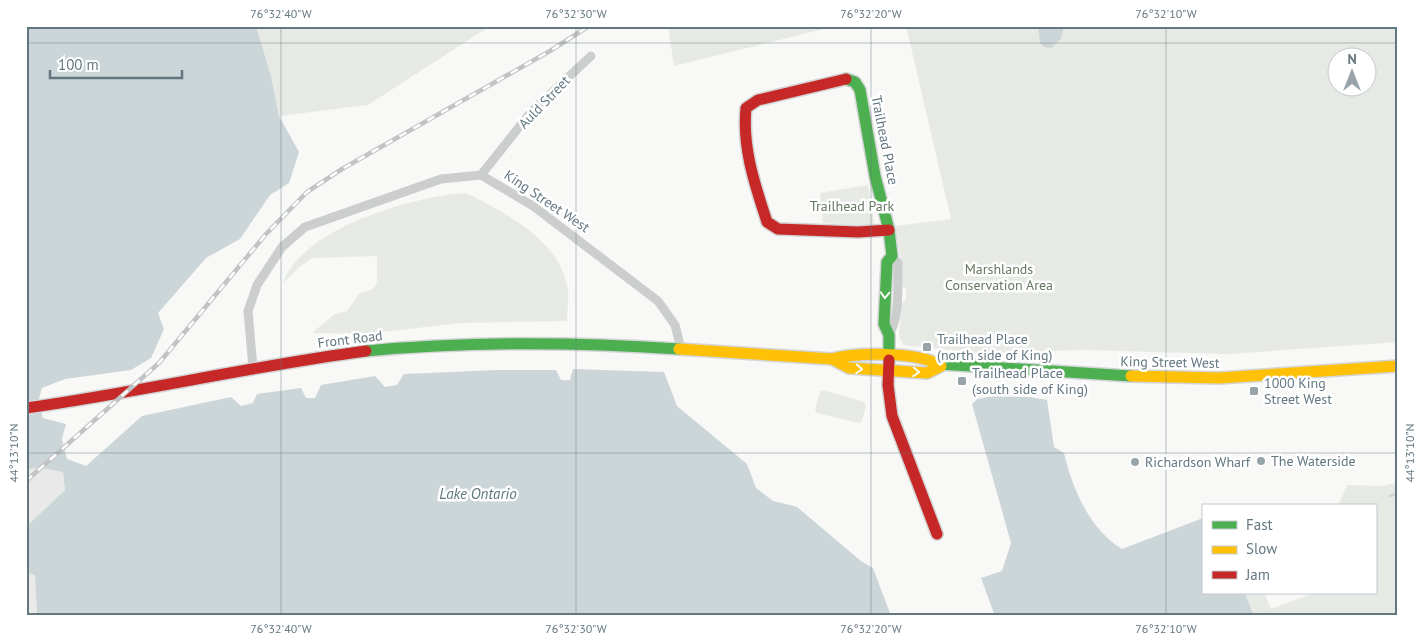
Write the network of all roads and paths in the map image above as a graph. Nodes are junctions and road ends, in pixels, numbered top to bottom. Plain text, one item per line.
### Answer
1 (591, 56) dead end
2 (481, 175) junction
3 (889, 230) junction
4 (681, 349) junction
5 (889, 356) junction
6 (832, 359) junction
7 (941, 366) junction
8 (1398, 366) edge
9 (253, 368) junction
10 (888, 371) junction
11 (26, 408) edge
12 (936, 534) dead end

1 - 2 street, Auld Street
2 - 4 street, King Street West
2 - 9 street
3 - 3 main road, Trailhead Place
3 - 5 main road, Trailhead Place
4 - 6 main road, King Street West
4 - 9 main road, Front Road
5 - 6 main road, King Street West
5 - 7 main road, King Street West
5 - 10 main road, Trailhead Place
6 -> 10 main road, King Street West
7 - 8 main road, King Street West
10 -> 7 main road, King Street West
9 - 11 main road, Front Road
10 - 12 main road, Trailhead Place

